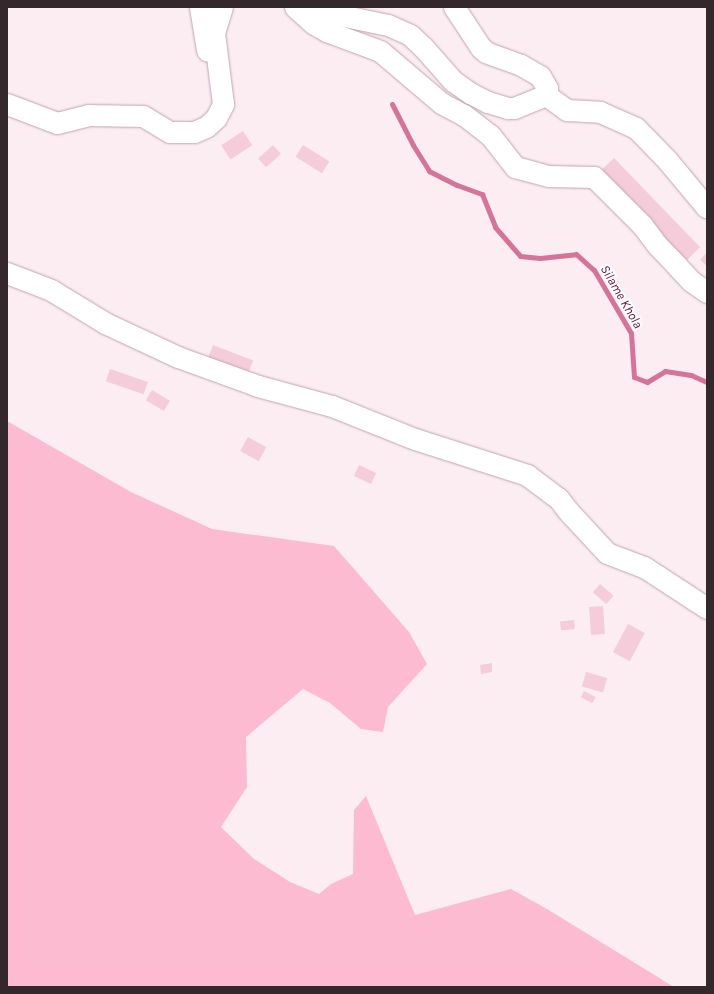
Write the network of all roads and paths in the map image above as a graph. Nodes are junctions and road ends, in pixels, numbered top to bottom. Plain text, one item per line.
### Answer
1 (200, 7) edge
2 (222, 7) edge
3 (295, 7) edge
4 (317, 7) edge
5 (454, 7) edge
6 (218, 62) junction
7 (546, 95) junction
8 (7, 104) edge
9 (707, 208) edge
10 (7, 273) edge
11 (707, 292) edge
12 (707, 608) edge

1 - 6 street
2 - 6 street
3 - 11 street
4 - 7 street
5 - 7 street
6 - 8 street
7 - 9 street
10 - 12 street

